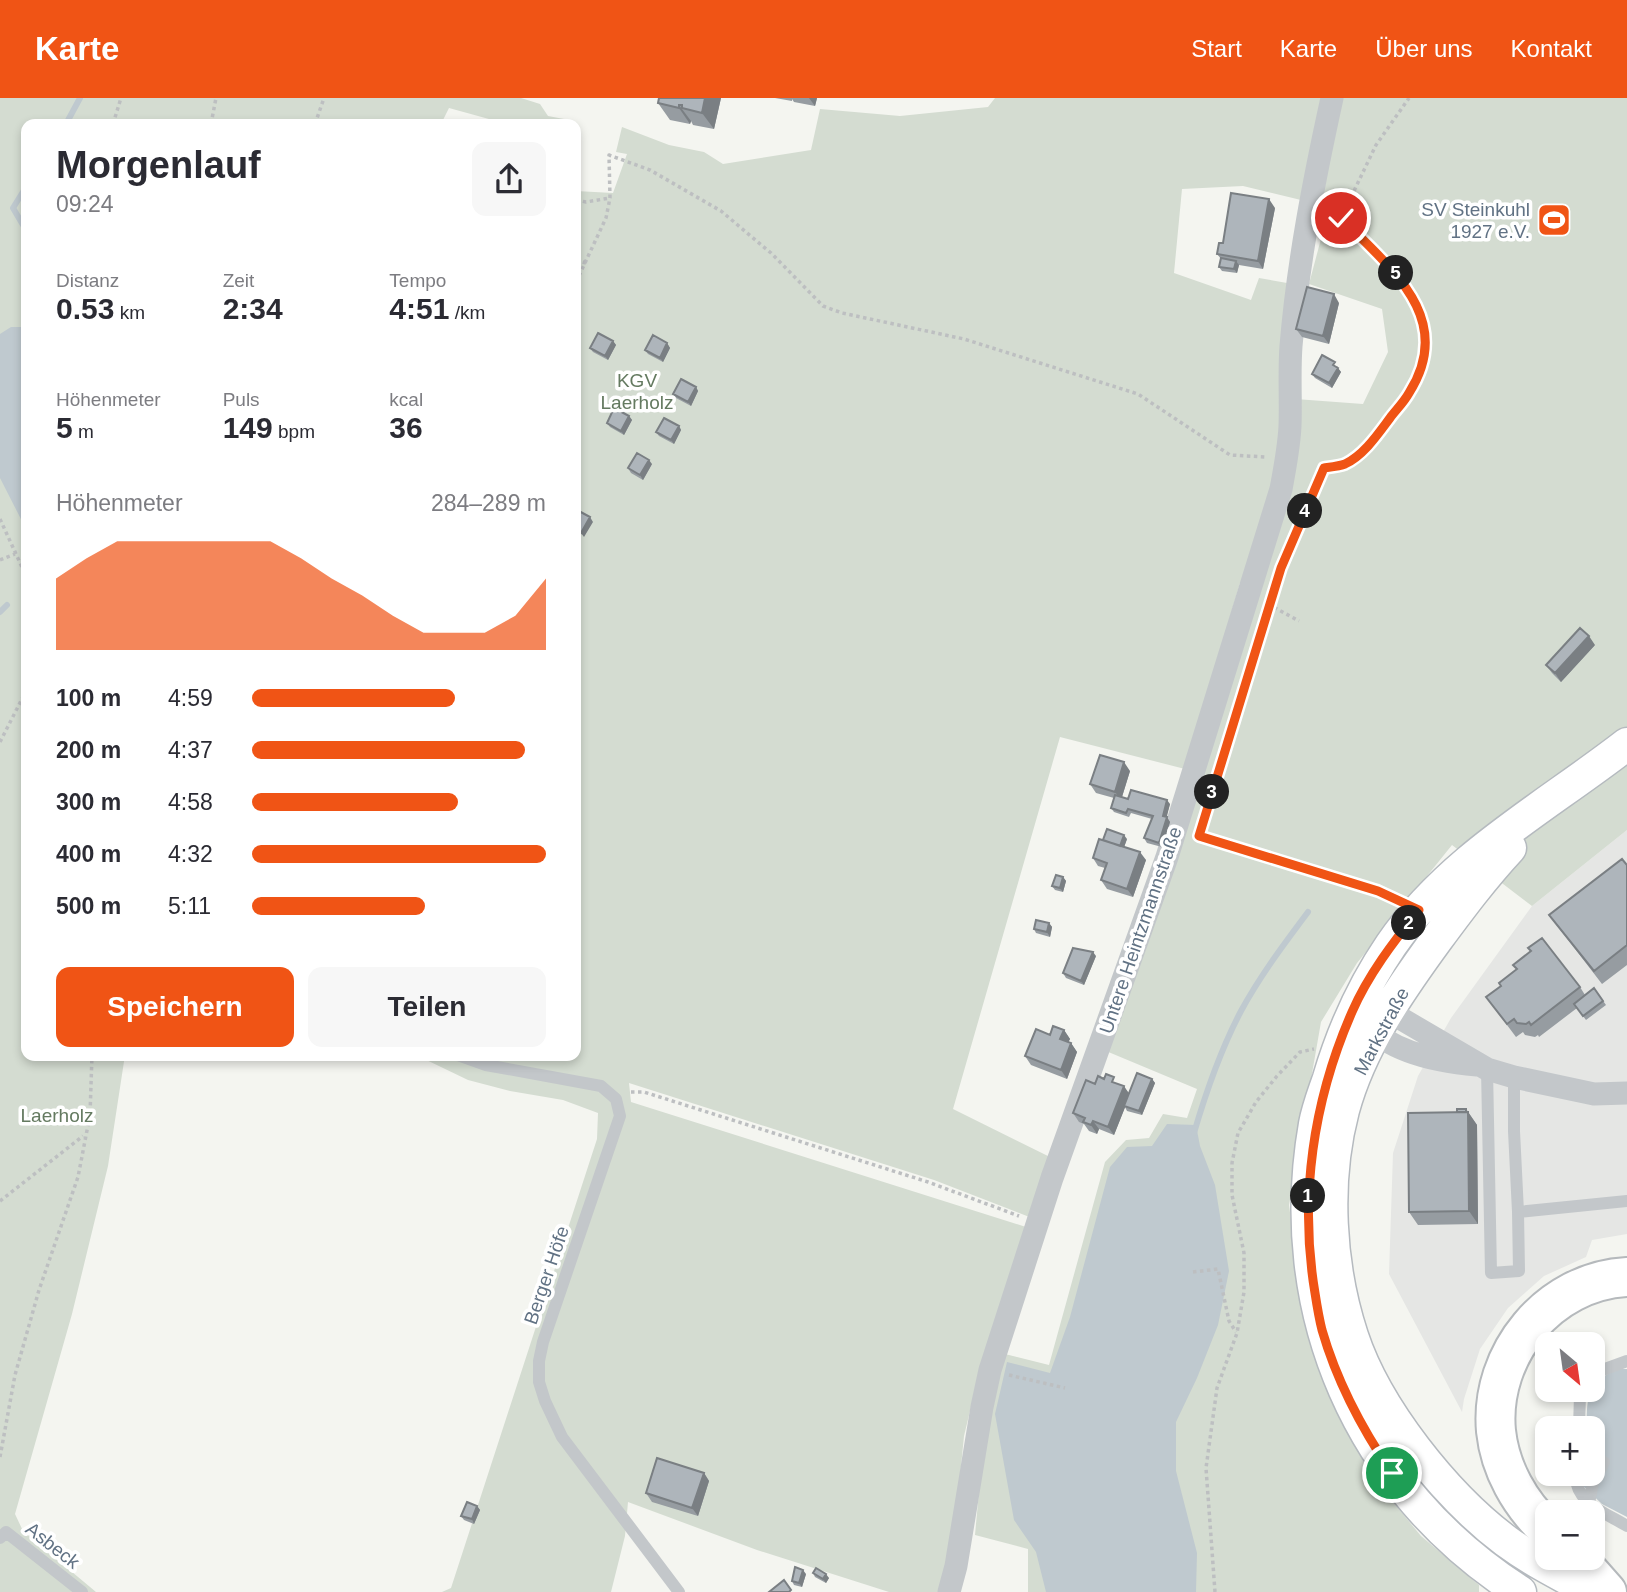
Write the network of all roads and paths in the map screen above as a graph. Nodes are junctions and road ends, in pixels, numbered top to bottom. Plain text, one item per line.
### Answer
1 (121, 98) edge
2 (216, 98) edge
3 (324, 98) edge
4 (1332, 98) edge
5 (1409, 98) edge
6 (115, 119) edge
7 (212, 119) edge
8 (317, 119) edge
9 (610, 198) junction
10 (581, 201) edge
11 (581, 262) edge
12 (586, 263) junction
13 (581, 272) edge
14 (1287, 459) junction
15 (0, 519) edge
16 (15, 554) junction
17 (0, 560) edge
18 (21, 566) edge
19 (1277, 580) dead end
20 (1247, 594) junction
21 (1299, 621) dead end
22 (21, 701) edge
23 (1233, 721) dead end
24 (0, 742) edge
25 (1627, 744) edge
26 (1595, 768) junction
27 (1419, 910) junction
28 (1353, 1010) junction
29 (1381, 1022) junction
30 (1336, 1053) junction
31 (92, 1061) edge
32 (475, 1061) edge
33 (1482, 1067) junction
34 (1514, 1077) junction
35 (643, 1092) dead end
36 (1627, 1093) edge
37 (85, 1135) junction
38 (0, 1201) edge
39 (1627, 1201) edge
40 (1518, 1212) junction
41 (1015, 1215) dead end
42 (1193, 1272) dead end
43 (1627, 1277) edge
44 (1237, 1333) junction
45 (1627, 1361) edge
46 (1605, 1369) edge
47 (990, 1370) junction
48 (1065, 1388) dead end
49 (0, 1457) edge
50 (1605, 1513) edge
51 (1535, 1515) edge
52 (1627, 1526) edge
53 (0, 1538) edge
54 (1552, 1573) edge
55 (82, 1592) edge
56 (679, 1592) edge
57 (949, 1592) edge
58 (1215, 1592) edge
59 (1520, 1592) edge
60 (1593, 1592) edge
61 (1607, 1592) edge

1 - 6 path
2 - 7 path
3 - 8 path
4 - 14 street, Untere Heintzmannstraße
5 - 19 path
9 - 10 path
9 - 12 path
9 - 14 path
11 - 12 path
12 - 13 path
14 - 20 street, Untere Heintzmannstraße
15 - 16 path
16 - 17 path
16 - 18 path
20 - 21 path
20 - 47 street, Untere Heintzmannstraße
22 - 24 path
23 - 27 path
25 - 26 main road, Markstraße
26 - 27 main road, Markstraße
26 - 29 main road, Markstraße
27 - 28 main road, Markstraße
28 - 29 street
28 - 30 main road, Markstraße
29 - 33 street
29 - 54 main road, Markstraße
30 - 44 path
30 - 59 main road, Markstraße
31 - 37 path
32 - 56 lane, Berger Höfe
33 - 34 street
33 - 40 lane
34 - 36 street
34 - 40 lane
35 - 41 path
37 - 38 path
37 - 49 path
39 - 40 lane
42 - 44 path
43 - 51 highway
44 - 58 path
45 - 46 lane
47 - 48 path
47 - 57 street, Untere Heintzmannstraße
50 - 52 lane
53 - 55 lane, Asbeck
54 - 60 main road, Markstraße
54 - 61 highway

